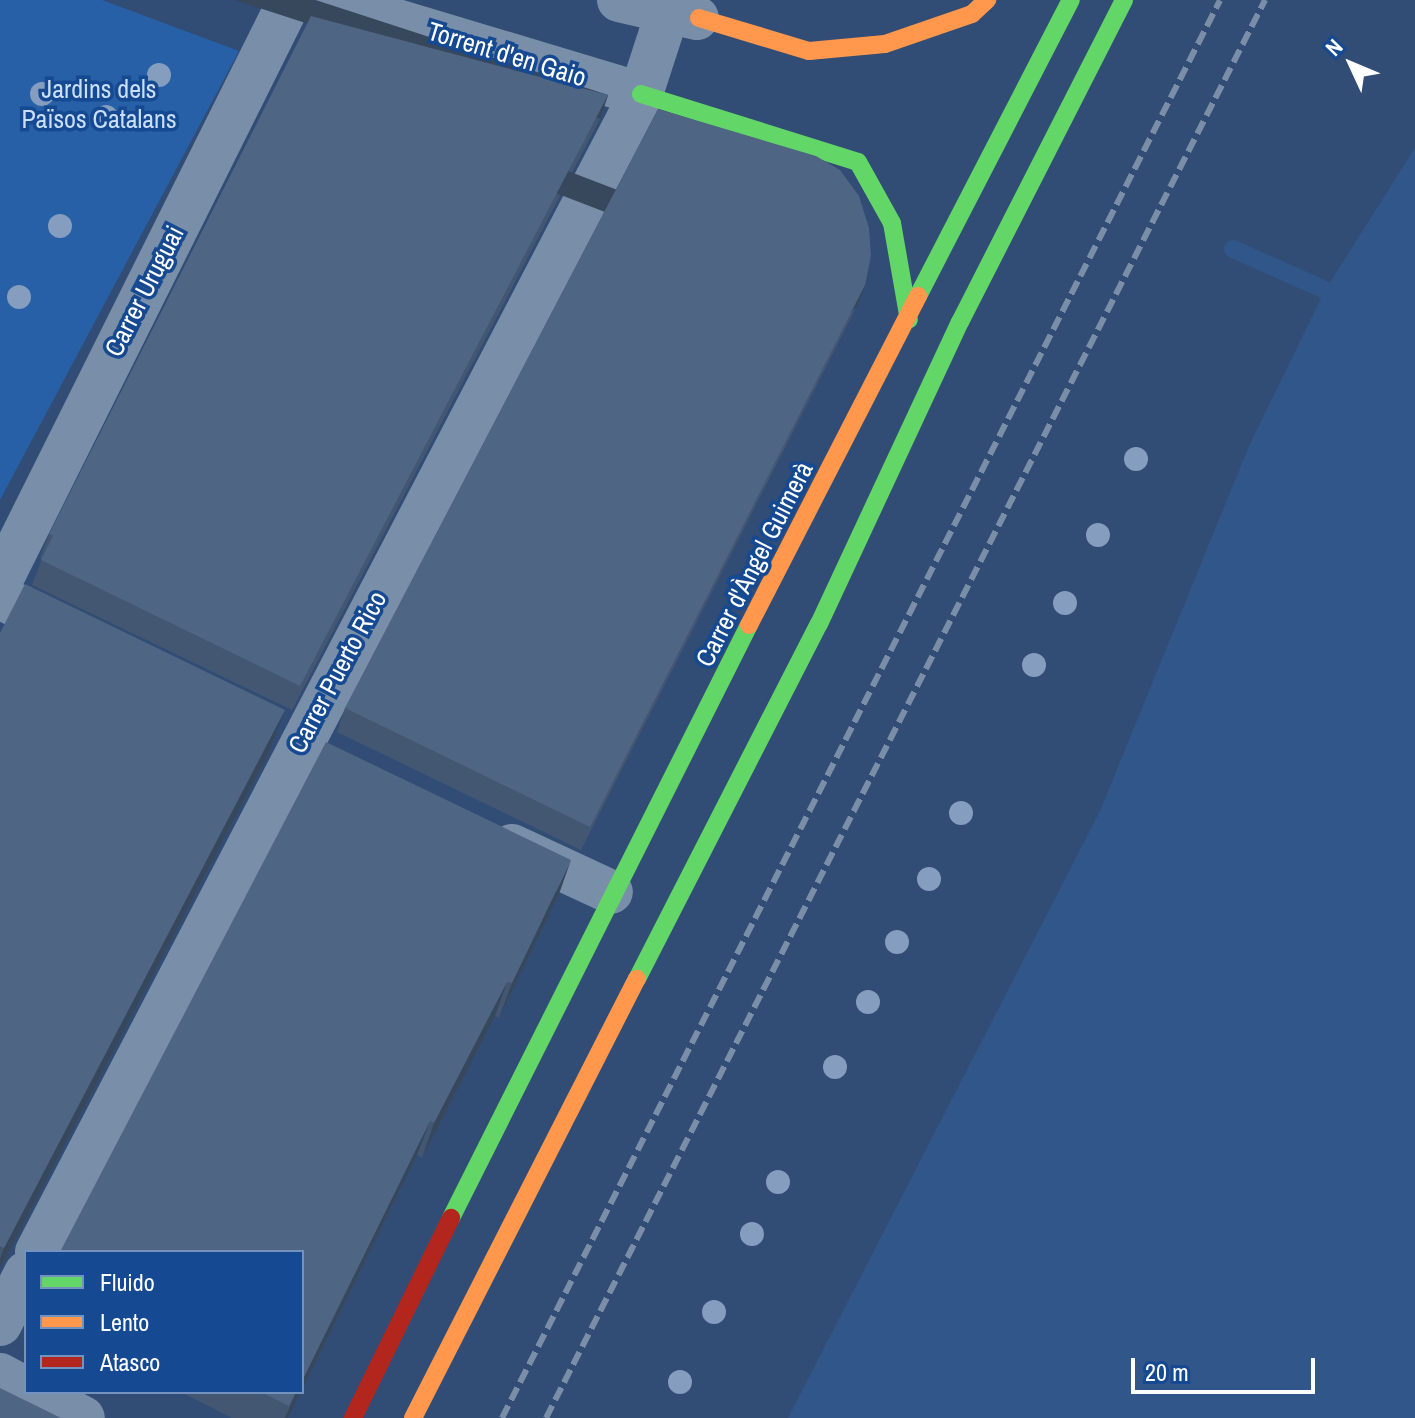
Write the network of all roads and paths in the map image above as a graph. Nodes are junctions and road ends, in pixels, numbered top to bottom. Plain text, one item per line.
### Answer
1 (290, 0) edge
2 (327, 0) edge
3 (619, 0) edge
4 (987, 0) edge
5 (1071, 0) edge
6 (1124, 0) edge
7 (684, 15) junction
8 (641, 94) junction
9 (909, 320) junction
10 (0, 582) edge
11 (0, 597) edge
12 (102, 648) edge
13 (258, 724) edge
14 (300, 745) junction
15 (343, 765) edge
16 (470, 825) edge
17 (611, 892) junction
18 (38, 1250) edge
19 (24, 1277) edge
20 (0, 1324) edge
21 (0, 1375) edge
22 (24, 1388) edge
23 (36, 1394) edge
24 (83, 1418) edge
25 (353, 1418) edge
26 (413, 1418) edge

1 - 10 street, Carrer Uruguai
2 - 8 street, Torrent d'en Gaio
3 - 7 street
4 - 7 main road
5 - 9 main road, Carrer d'Àngel Guimerà
6 - 26 main road
7 - 8 street, Carrer Puerto Rico
8 - 9 main road
8 - 14 street, Carrer Puerto Rico
9 - 17 main road, Carrer d'Àngel Guimerà
11 - 12 street
13 - 14 street
14 - 15 street
14 - 18 street, Carrer Puerto Rico
16 - 17 street
17 - 25 main road, Carrer d'Àngel Guimerà
19 - 20 street
21 - 22 street
23 - 24 street

